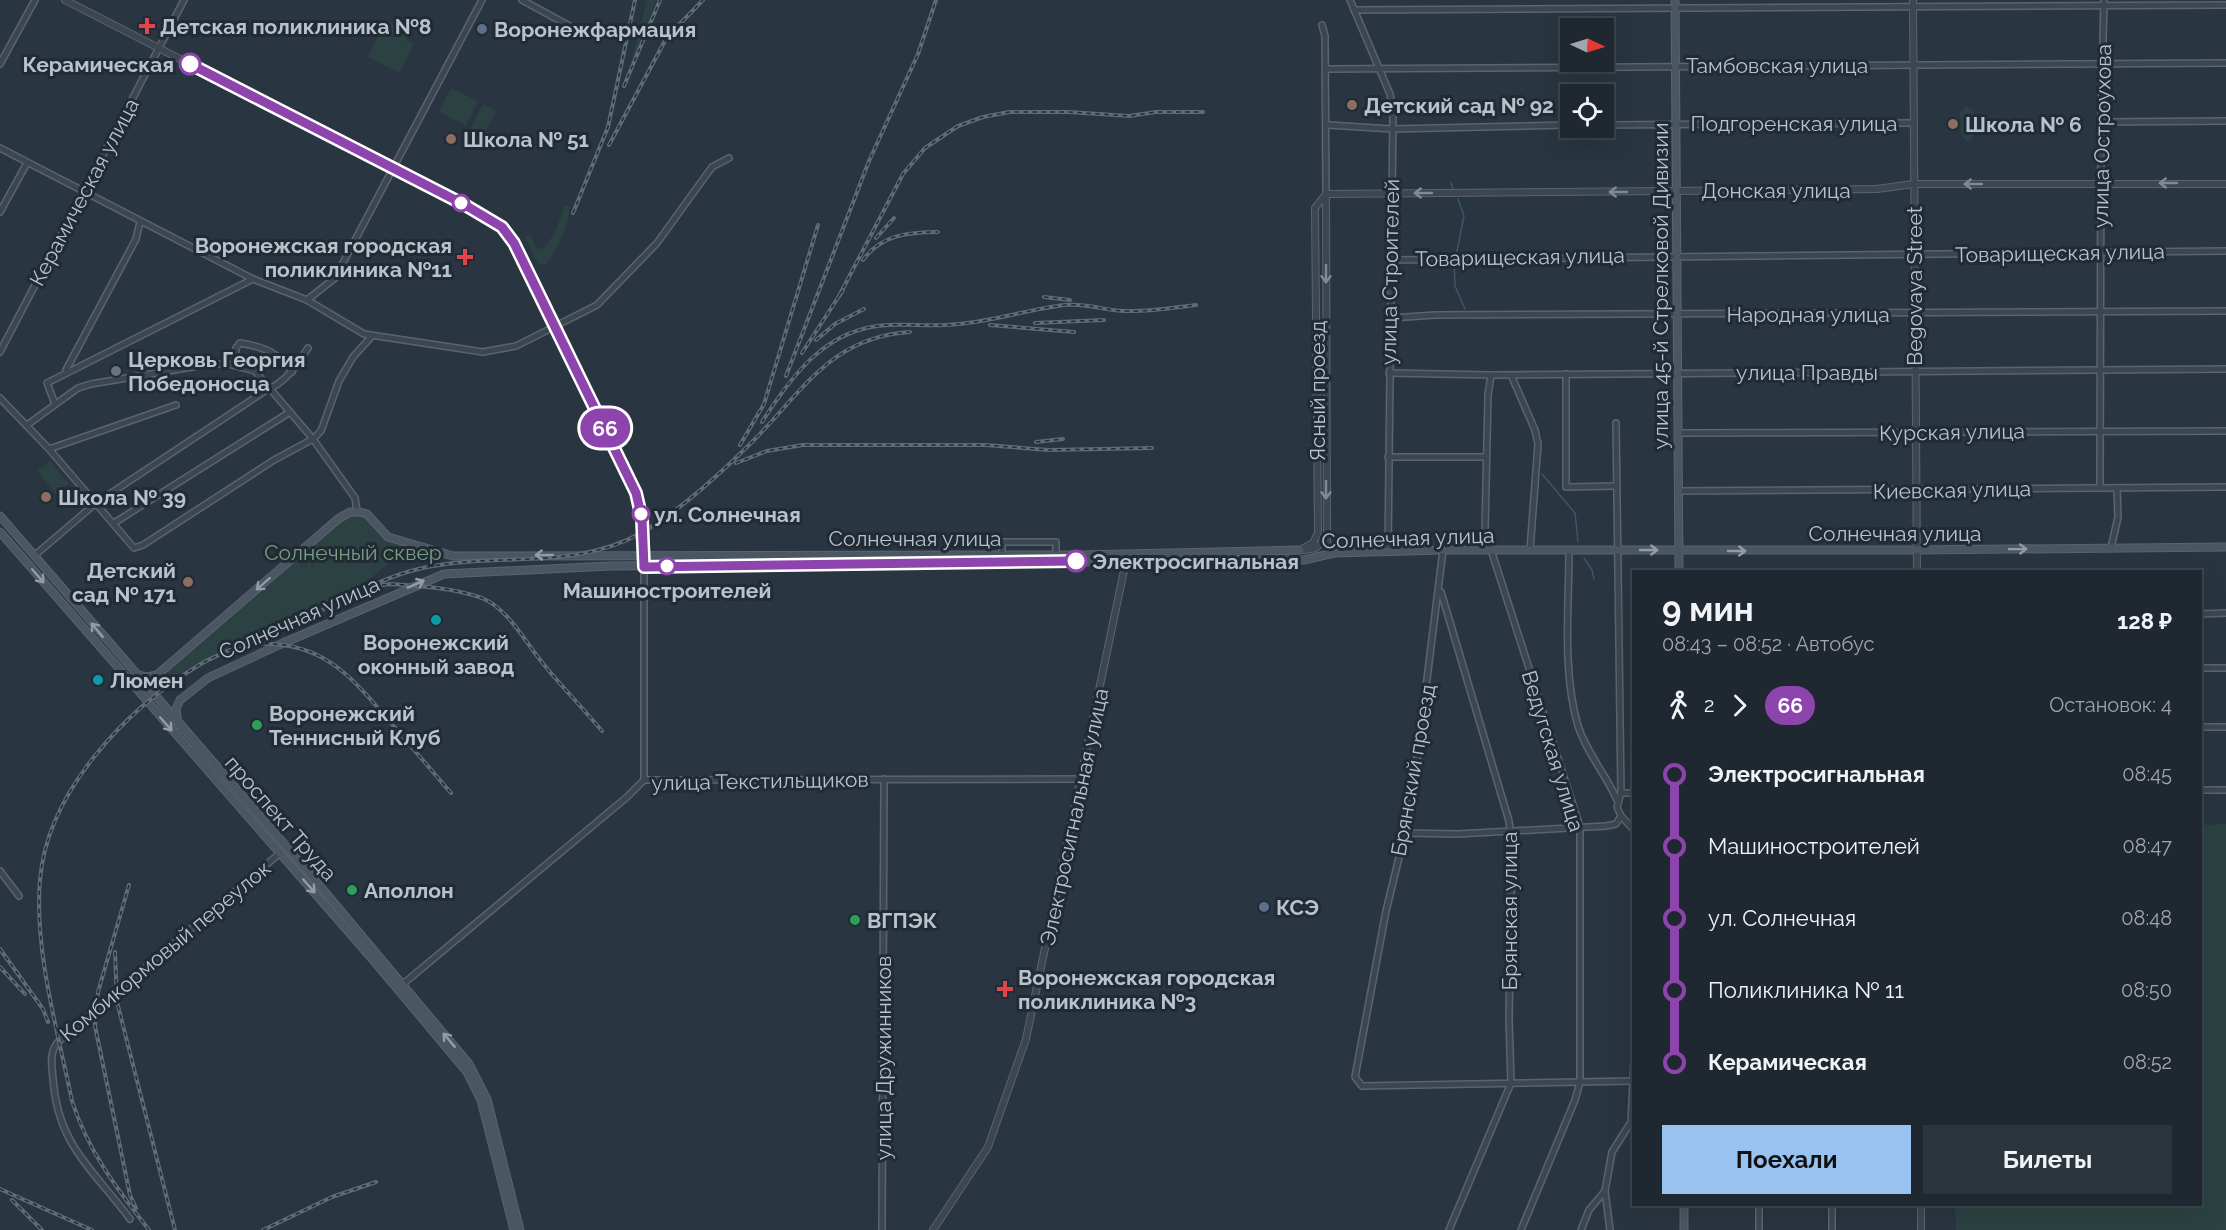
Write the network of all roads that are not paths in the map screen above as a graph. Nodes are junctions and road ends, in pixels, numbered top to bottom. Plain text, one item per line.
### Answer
1 (35, 0) edge
2 (64, 0) edge
3 (184, 0) edge
4 (482, 0) edge
5 (522, 0) edge
6 (1350, 0) edge
7 (1913, 3) edge
8 (2104, 3) edge
9 (1675, 4) edge
10 (2226, 5) edge
11 (1354, 10) junction
12 (1322, 25) dead end
13 (577, 30) dead end
14 (159, 48) junction
15 (2226, 63) edge
16 (0, 64) edge
17 (1913, 64) junction
18 (2102, 64) junction
19 (1675, 65) junction
20 (1379, 68) junction
21 (1327, 69) junction
22 (2226, 121) edge
23 (2101, 122) junction
24 (1676, 123) junction
25 (1913, 123) junction
26 (1328, 125) junction
27 (1560, 125) edge
28 (1614, 125) edge
29 (1392, 129) junction
30 (0, 148) edge
31 (729, 158) dead end
32 (27, 163) junction
33 (392, 169) junction
34 (2101, 183) junction
35 (1913, 184) junction
36 (2226, 184) edge
37 (1676, 191) junction
38 (83, 192) junction
39 (1326, 194) junction
40 (1390, 194) junction
41 (0, 212) edge
42 (140, 222) junction
43 (1316, 234) junction
44 (1326, 249) junction
45 (2226, 251) edge
46 (2101, 252) junction
47 (1915, 254) junction
48 (1677, 255) junction
49 (1390, 260) junction
50 (253, 279) junction
51 (307, 300) junction
52 (2100, 311) junction
53 (2226, 311) edge
54 (1915, 313) junction
55 (1677, 314) junction
56 (1390, 318) junction
57 (556, 328) junction
58 (371, 337) junction
59 (308, 348) dead end
60 (0, 352) edge
61 (236, 365) junction
62 (2226, 369) edge
63 (2100, 370) junction
64 (66, 371) junction
65 (1915, 371) junction
66 (292, 372) junction
67 (1678, 372) junction
68 (1389, 373) junction
69 (1566, 374) junction
70 (1491, 375) junction
71 (1511, 375) junction
72 (273, 389) junction
73 (0, 398) edge
74 (55, 404) junction
75 (176, 405) dead end
76 (290, 412) junction
77 (1616, 423) dead end
78 (27, 425) junction
79 (2226, 430) edge
80 (2100, 431) junction
81 (1678, 433) junction
82 (1916, 433) junction
83 (313, 439) junction
84 (49, 449) junction
85 (1486, 457) junction
86 (1388, 458) junction
87 (1617, 486) junction
88 (2226, 487) edge
89 (2100, 488) junction
90 (2117, 488) junction
91 (1678, 491) junction
92 (1916, 491) junction
93 (96, 503) junction
94 (357, 511) junction
95 (0, 516) edge
96 (114, 523) junction
97 (9, 527) junction
98 (1, 533) edge
99 (1327, 535) junction
100 (2226, 547) edge
101 (2110, 548) junction
102 (1300, 550) junction
103 (1443, 550) junction
104 (1491, 550) junction
105 (1530, 550) junction
106 (1569, 550) junction
107 (1617, 550) junction
108 (1917, 550) junction
109 (1679, 551) junction
110 (1388, 552) junction
111 (32, 553) junction
112 (1334, 553) junction
113 (1002, 554) junction
114 (571, 555) junction
115 (1056, 555) junction
116 (644, 556) junction
117 (21, 557) junction
118 (1126, 558) junction
119 (644, 567) junction
120 (571, 569) junction
121 (1679, 570) edge
122 (1917, 570) edge
123 (1440, 590) junction
124 (2226, 613) edge
125 (2202, 614) edge
126 (2202, 668) edge
127 (2226, 669) edge
128 (135, 674) junction
129 (178, 725) junction
130 (2226, 727) edge
131 (2202, 728) edge
132 (884, 779) junction
133 (1082, 779) junction
134 (644, 780) junction
135 (2202, 790) edge
136 (2226, 790) edge
137 (1621, 793) junction
138 (1632, 793) edge
139 (1617, 800) junction
140 (1621, 816) junction
141 (1580, 827) junction
142 (1632, 828) edge
143 (1511, 830) junction
144 (1404, 833) junction
145 (284, 851) junction
146 (0, 871) edge
147 (19, 896) dead end
148 (403, 984) junction
149 (397, 990) junction
150 (1632, 1081) edge
151 (1580, 1082) junction
152 (1511, 1083) junction
153 (1632, 1102) edge
154 (499, 1158) junction
155 (1605, 1191) junction
156 (1684, 1206) edge
157 (1759, 1206) edge
158 (1832, 1206) edge
159 (1921, 1206) edge
160 (130, 1219) dead end
161 (514, 1230) edge
162 (520, 1230) edge
163 (882, 1230) edge
164 (933, 1230) edge
165 (1449, 1230) edge
166 (1521, 1230) edge
167 (1581, 1230) edge
168 (1610, 1230) edge
169 (1684, 1230) edge
170 (1760, 1230) edge
171 (1832, 1230) edge
172 (1921, 1230) edge

1 - 16 street
2 - 14 street
3 - 14 street, Керамическая улица
4 - 33 street
5 - 13 street
6 - 11 street, улица Строителей
7 - 8 street
7 - 9 street
7 - 17 street, Begovaya Street
8 - 10 street
8 - 18 street, улица Остроухова
9 - 11 street
9 - 19 main road, улица 45-й Стрелковой Дивизии
11 - 20 street, улица Строителей
12 - 21 street, Ясный проезд
14 - 33 street
14 - 38 street, Керамическая улица
15 - 18 street, Тамбовская улица
17 - 18 street, Тамбовская улица
17 - 19 street, Тамбовская улица
17 - 25 street, Begovaya Street
18 - 23 street, улица Остроухова
19 - 20 street, Тамбовская улица
19 - 24 main road, улица 45-й Стрелковой Дивизии
20 - 21 street, Тамбовская улица
20 - 29 street, улица Строителей
21 - 26 street, Ясный проезд
22 - 23 street
23 - 34 street, улица Остроухова
24 - 25 street, Подгоренская улица
24 - 28 street, Подгоренская улица
24 - 37 main road, улица 45-й Стрелковой Дивизии
25 - 35 street, Begovaya Street
26 - 29 street
26 - 39 street, Ясный проезд
27 - 29 street
29 - 40 street, улица Строителей
30 - 32 street
31 - 57 street
32 - 38 street
32 - 41 street
33 - 51 street
33 - 57 street
34 -> 35 street, Донская улица
36 -> 34 street, Донская улица
34 - 46 street, улица Остроухова
35 - 37 street, Донская улица
35 - 47 street, Begovaya Street
37 -> 40 street, Донская улица
37 - 48 main road, улица 45-й Стрелковой Дивизии
38 - 42 street
38 - 60 street, Керамическая улица
39 - 40 street, Донская улица
39 - 43 street, Ясный проезд
39 - 44 street, Ясный проезд
40 - 49 street, улица Строителей
42 - 50 street
42 - 64 street
43 - 44 street
43 - 102 street, Ясный проезд
44 -> 99 street, Ясный проезд
45 - 46 street, Товарищеская улица
46 - 47 street, Товарищеская улица
46 - 52 street, улица Остроухова
47 - 48 street, Товарищеская улица
47 - 54 street, Begovaya Street
48 - 49 street, Товарищеская улица
48 - 55 main road, улица 45-й Стрелковой Дивизии
49 - 56 street, улица Строителей
50 - 51 street
50 - 64 street
51 - 58 street
52 - 53 street, Народная улица
52 - 54 street, Народная улица
52 - 63 street, улица Остроухова
54 - 55 street, Народная улица
54 - 65 street, Begovaya Street
55 - 56 street, Народная улица
55 - 67 main road, улица 45-й Стрелковой Дивизии
56 - 68 street, улица Строителей
57 - 58 street
57 - 116 street
58 - 83 street
59 - 66 street
61 - 66 street
61 - 72 street
61 - 74 street
62 - 63 street, улица Правды
63 - 65 street, улица Правды
63 - 80 street, улица Остроухова
64 - 74 street
65 - 67 street, улица Правды
65 - 82 street, Begovaya Street
66 - 72 street
67 - 69 street, улица Правды
67 - 81 main road, улица 45-й Стрелковой Дивизии
68 - 70 street, улица Правды
68 - 86 street, улица Строителей
69 - 71 street, улица Правды
69 - 87 street
70 - 71 street, улица Правды
70 - 85 street, Ведугская улица
71 - 105 street
72 - 76 street
72 - 93 street
73 - 78 street
74 - 78 street
75 - 84 street
76 - 83 street
76 - 96 street
77 - 87 street
78 - 84 street
79 - 80 street, Курская улица
80 - 82 street, Курская улица
80 - 89 street, улица Остроухова
81 - 82 street, Курская улица
81 - 91 main road, улица 45-й Стрелковой Дивизии
82 - 92 street, Begovaya Street
83 - 94 street
83 - 96 street
84 - 93 street
85 - 86 street
85 - 104 street, Ведугская улица
86 - 110 street, улица Строителей
87 - 107 street
88 - 90 street, Киевская улица
89 - 90 street, Киевская улица
89 - 92 street, Киевская улица
90 - 101 street
91 - 92 street, Киевская улица
91 - 109 main road, улица 45-й Стрелковой Дивизии
92 - 108 street, Begovaya Street
93 - 96 street
93 - 111 street
114 -> 94 main road, Солнечная улица
94 -> 128 main road, Солнечная улица
95 - 97 main road, проспект Труда
97 - 98 main road
97 - 111 main road, проспект Труда
98 - 117 main road, проспект Труда
99 - 102 street
99 - 112 street, Ясный проезд
100 - 101 main road, Солнечная улица
108 -> 101 main road, Солнечная улица
102 - 118 main road, Солнечная улица
103 - 104 main road, Солнечная улица
103 - 110 main road, Солнечная улица
103 - 123 street, Брянский проезд
104 - 105 main road, Солнечная улица
104 - 141 street, Ведугская улица
105 - 106 main road, Солнечная улица
106 - 107 main road, Солнечная улица
106 - 139 street
107 -> 109 main road, Солнечная улица
107 - 137 street
109 -> 108 main road, Солнечная улица
108 - 122 street, Begovaya Street
109 - 121 main road, улица 45-й Стрелковой Дивизии
110 - 112 main road, Солнечная улица
111 - 117 main road
128 -> 111 main road, проспект Труда
112 - 118 main road, Солнечная улица
113 - 115 main road, Солнечная улица
113 - 115 street
113 - 116 main road, Солнечная улица
114 - 116 main road, Солнечная улица
114 - 120 main road
115 - 118 main road, Солнечная улица
116 - 119 street
117 -> 145 main road, проспект Труда
118 - 119 main road, Солнечная улица
118 - 133 street, Электросигнальная улица
119 - 120 main road, Солнечная улица
119 - 134 street
129 -> 120 main road, Солнечная улица
123 - 143 street, Брянская улица
123 - 144 street, Брянский проезд
124 - 125 street
126 - 127 street
128 - 129 main road, проспект Труда
129 - 145 main road, проспект Труда
130 - 131 street
132 - 133 street, улица Текстильщиков
132 - 134 street, улица Текстильщиков
132 - 163 street, улица Дружинников
133 - 164 street, Электросигнальная улица
134 - 148 street, улица Текстильщиков
135 - 136 street
137 - 138 street
137 - 139 street
139 - 140 street
140 - 141 street
140 - 142 street
141 - 143 street
141 - 151 street, Ведугская улица
143 - 144 street
143 - 152 street, Брянская улица
144 - 152 street, Брянский проезд
145 - 148 main road, проспект Труда
145 -> 149 main road, проспект Труда
145 - 160 street, Комбикормовый переулок
146 - 147 street
148 - 149 main road
154 -> 148 main road, проспект Труда
149 - 154 main road, проспект Труда
150 - 151 street
151 - 152 street
151 - 166 street, Ведугская улица
152 - 165 street, Брянская улица
153 - 155 street
154 - 161 main road, проспект Труда
154 - 162 main road, проспект Труда
155 - 167 street
155 - 168 street
156 - 169 main road
157 - 170 street
158 - 171 street
159 - 172 street

